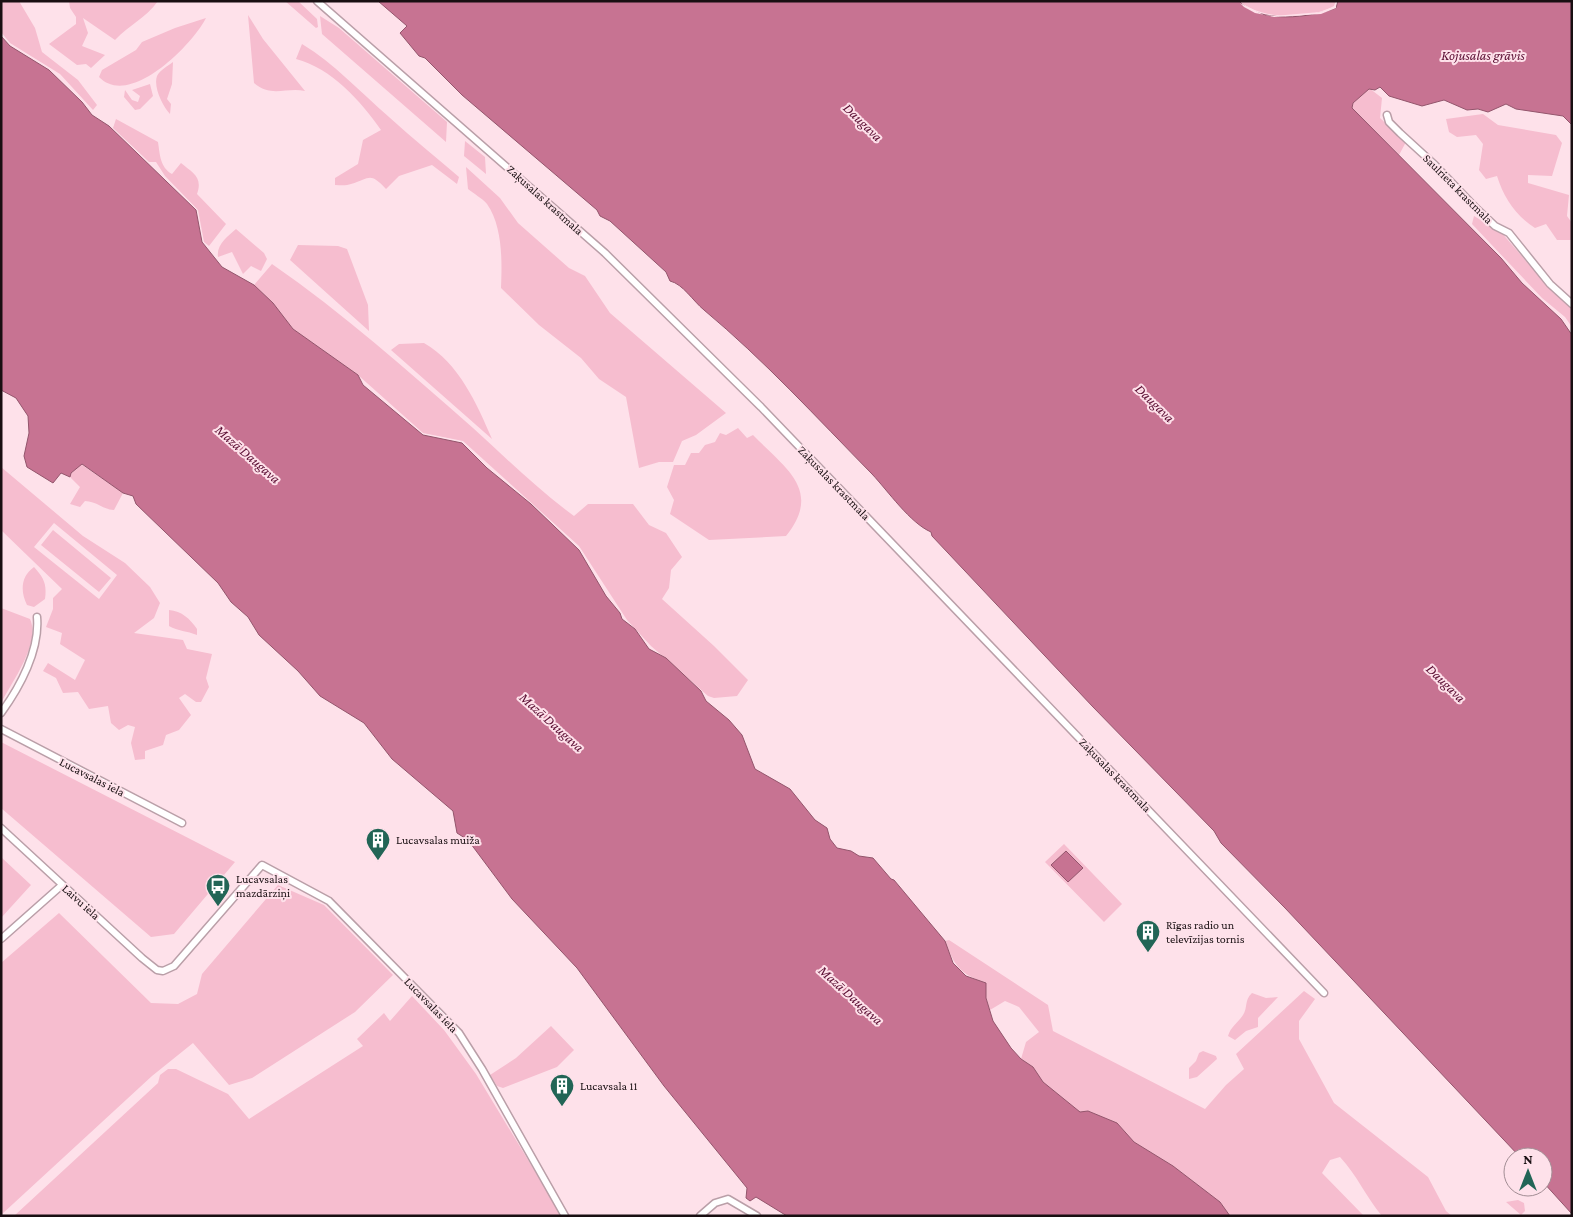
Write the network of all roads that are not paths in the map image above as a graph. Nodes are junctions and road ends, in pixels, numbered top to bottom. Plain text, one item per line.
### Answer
1 (317, 1) edge
2 (1387, 115) dead end
3 (1572, 304) edge
4 (37, 617) dead end
5 (1, 713) edge
6 (1, 729) edge
7 (182, 823) dead end
8 (1, 828) edge
9 (262, 865) joint
10 (62, 885) junction
11 (1, 939) edge
12 (1324, 993) dead end
13 (565, 1216) edge
14 (700, 1216) edge
15 (757, 1216) edge

1 - 12 street, Zaķusalas krastmala
2 - 3 street, Saulrieta krastmala
4 - 5 street
6 - 7 street, Lucavsalas iela
8 - 10 street, Laivu iela
9 - 10 street, Laivu iela
9 - 13 street, Lucavsalas iela
10 - 11 street
14 - 15 street

